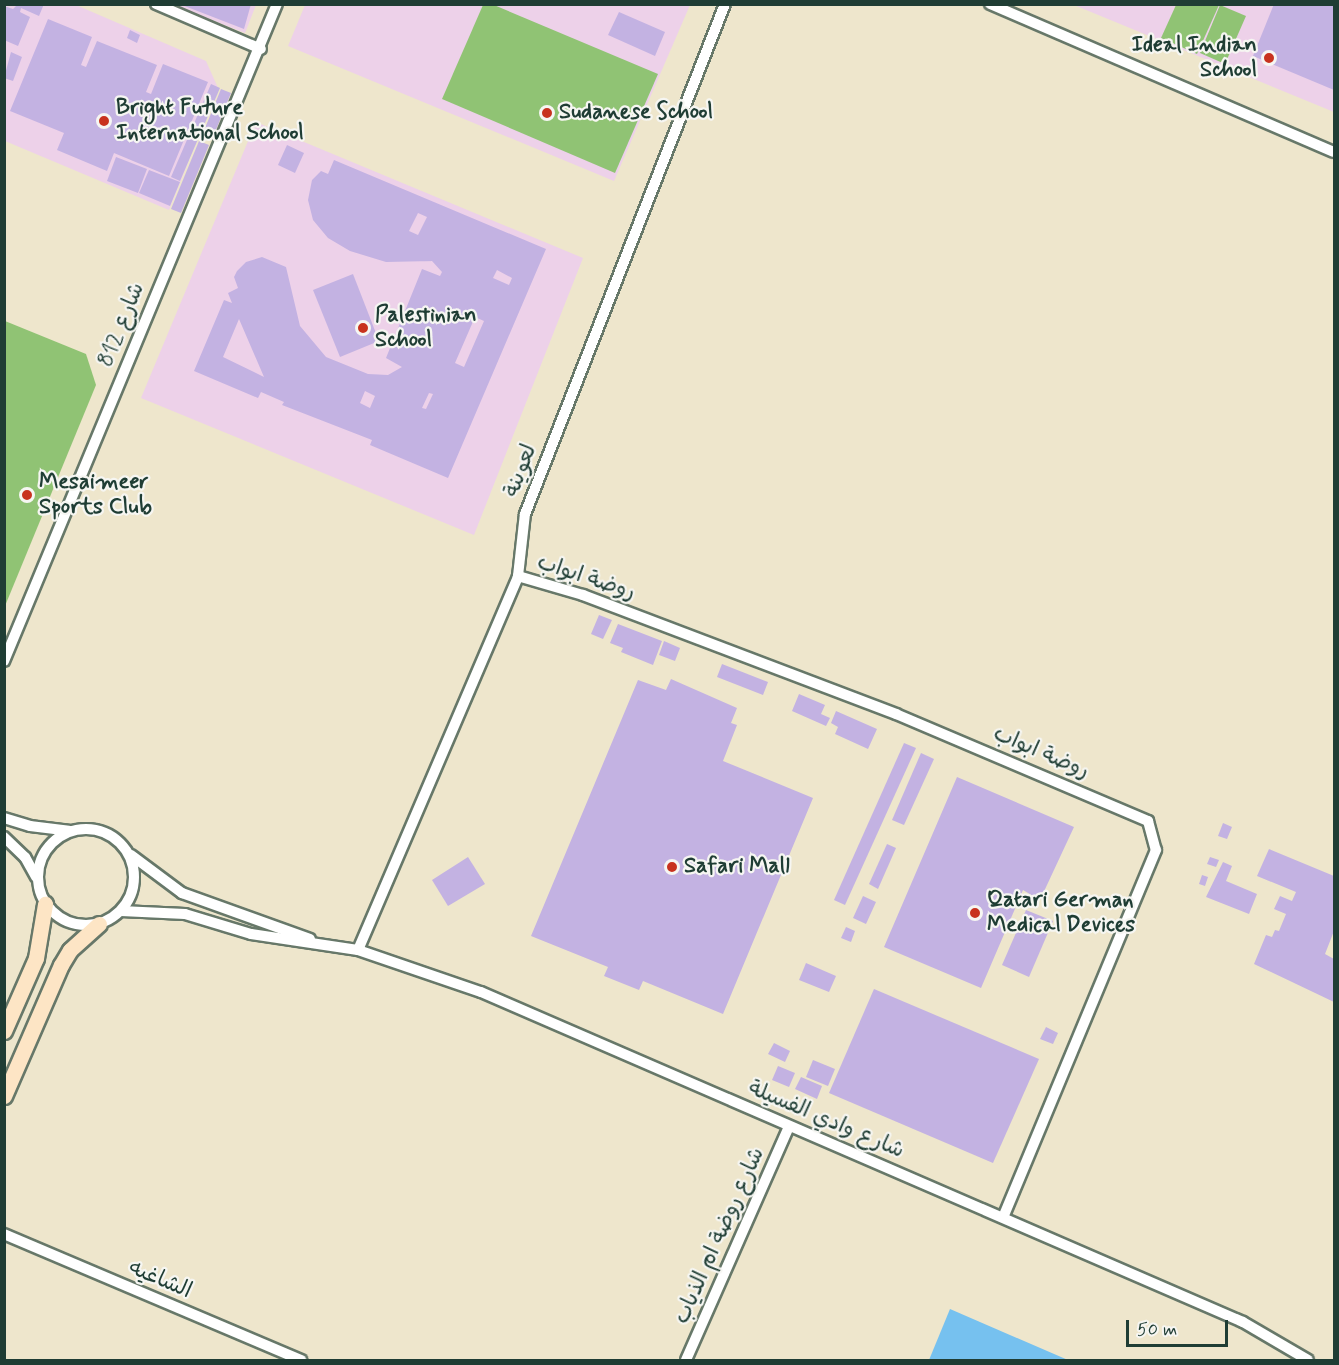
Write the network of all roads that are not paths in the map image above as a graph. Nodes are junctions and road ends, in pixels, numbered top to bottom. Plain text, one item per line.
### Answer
1 (156, 4) edge
2 (277, 4) edge
3 (725, 4) edge
4 (990, 4) edge
5 (261, 49) junction
6 (1335, 152) edge
7 (518, 576) junction
8 (4, 661) edge
9 (4, 818) edge
10 (69, 831) junction
11 (4, 837) edge
12 (129, 853) junction
13 (36, 877) junction
14 (45, 904) junction
15 (121, 911) junction
16 (99, 924) junction
17 (319, 942) junction
18 (358, 950) junction
19 (4, 1031) edge
20 (4, 1096) edge
21 (789, 1127) junction
22 (1004, 1216) junction
23 (4, 1234) edge
24 (301, 1360) edge
25 (686, 1360) edge
26 (1308, 1360) edge

1 - 5 street
2 - 5 street, شارع 812
3 - 7 street, لعوينة
4 - 6 street
5 - 8 street, شارع 812
7 - 18 street, لعوينة
7 - 22 street, روضة ابواب
9 - 10 street
10 - 12 street
10 - 13 street
11 - 13 street
12 - 15 street
12 - 17 street, شارع وادي الفسيلة
13 - 14 street
14 - 16 street
14 - 19 street
15 - 16 street
15 - 17 street, شارع وادي الفسيلة
16 - 20 street
17 - 18 street, شارع وادي الفسيلة
18 - 21 street, شارع وادي الفسيلة
21 - 22 street, شارع وادي الفسيلة
21 - 25 street, شارع روضة ام الذياب
22 - 26 street, شارع وادي الفسيلة
23 - 24 street, الشاغيه

